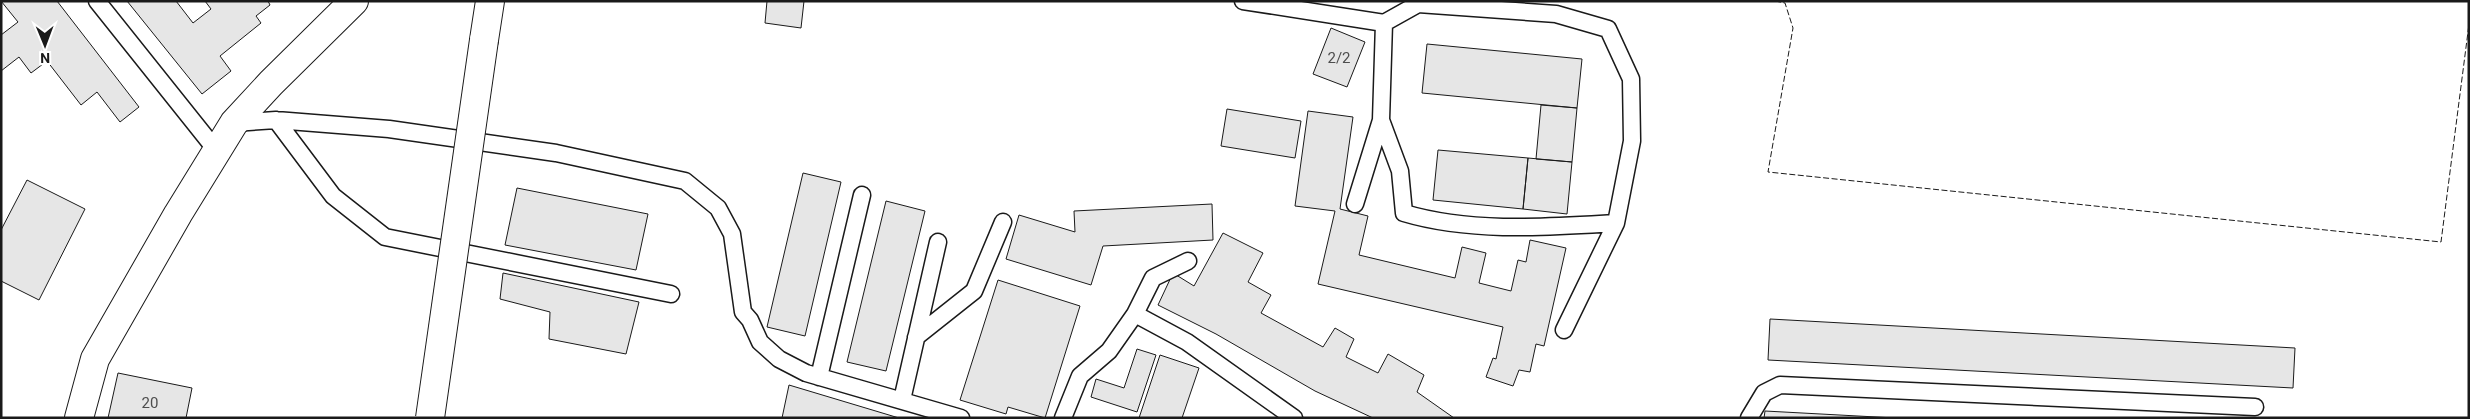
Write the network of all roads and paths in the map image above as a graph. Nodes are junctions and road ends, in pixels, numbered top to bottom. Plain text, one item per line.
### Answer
1 (97, 1) edge
2 (354, 1) edge
3 (490, 1) edge
4 (1243, 1) edge
5 (1384, 23) junction
6 (276, 120) junction
7 (1381, 120) junction
8 (234, 123) junction
9 (216, 150) junction
10 (862, 195) dead end
11 (1355, 204) dead end
12 (1003, 222) dead end
13 (1616, 223) junction
14 (938, 242) dead end
15 (1188, 261) dead end
16 (671, 294) dead end
17 (1135, 314) junction
18 (1564, 330) dead end
19 (916, 337) junction
20 (819, 377) junction
21 (902, 400) junction
22 (2255, 407) dead end
23 (79, 418) edge
24 (430, 418) edge
25 (961, 418) edge
26 (1063, 418) edge
27 (1294, 418) edge
28 (1749, 418) edge

1 - 9 lane
2 - 8 street
3 - 24 street, bridge
4 - 5 lane
5 - 7 lane
5 - 13 lane
6 - 8 lane
6 - 16 lane
6 - 20 lane
7 - 11 lane
7 - 13 lane
8 - 9 street
9 - 23 street
10 - 20 lane
12 - 19 lane
13 - 18 lane
14 - 19 lane
15 - 17 lane
17 - 26 lane
17 - 27 lane
19 - 21 lane
20 - 21 lane
21 - 25 lane
22 - 28 lane

